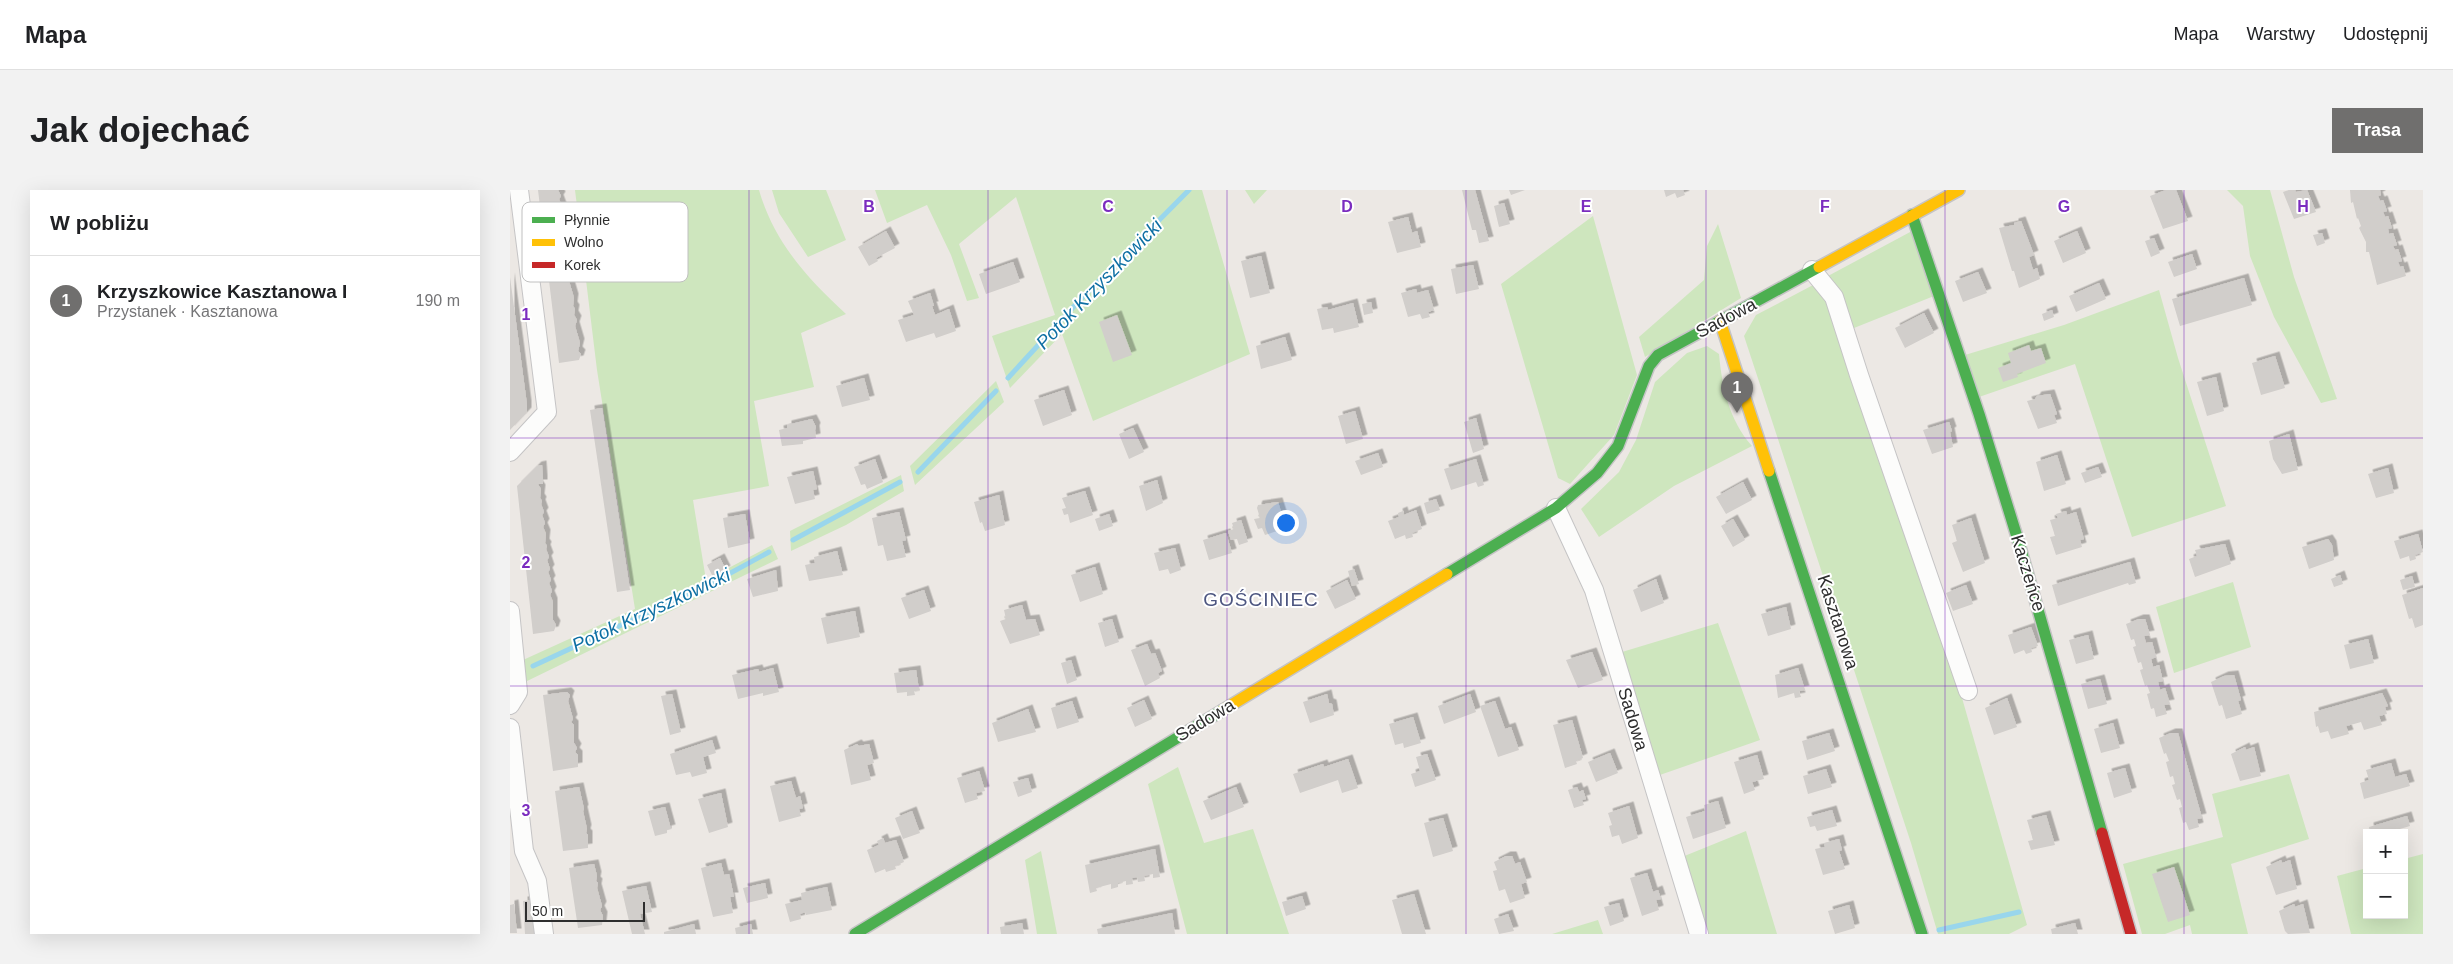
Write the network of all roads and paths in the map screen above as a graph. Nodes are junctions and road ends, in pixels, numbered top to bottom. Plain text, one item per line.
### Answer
1 (519, 190) edge
2 (1959, 190) edge
3 (522, 215) edge
4 (1912, 215) junction
5 (1812, 270) junction
6 (530, 282) edge
7 (1720, 321) junction
8 (510, 452) edge
9 (1556, 508) junction
10 (510, 611) edge
11 (1968, 691) dead end
12 (510, 705) edge
13 (510, 728) edge
14 (544, 934) edge
15 (855, 934) edge
16 (1700, 934) edge
17 (1922, 934) edge
18 (2131, 934) edge

1 - 3 street
2 - 4 street, Sadowa
4 - 5 street, Sadowa
4 - 18 street, Kaczeńce
5 - 7 street, Sadowa
5 - 11 street
6 - 8 street
7 - 9 street, Sadowa
7 - 17 street, Kasztanowa
9 - 15 street, Sadowa
9 - 16 street, Sadowa
10 - 12 street
13 - 14 street

